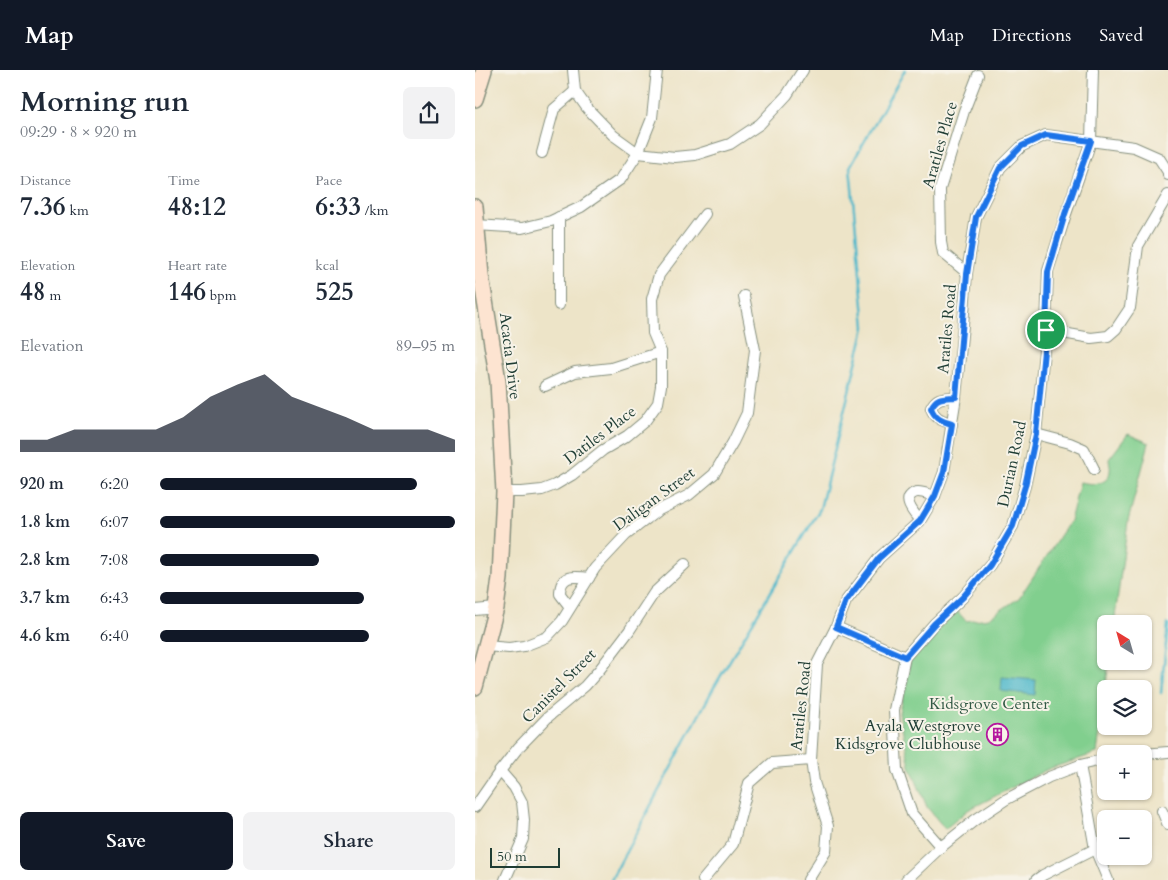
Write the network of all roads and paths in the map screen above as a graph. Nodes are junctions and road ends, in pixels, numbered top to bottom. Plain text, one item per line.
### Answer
1 (484, 70) edge
2 (573, 70) edge
3 (657, 70) edge
4 (803, 70) edge
5 (1093, 70) edge
6 (978, 75) dead end
7 (575, 90) junction
8 (475, 99) edge
9 (1091, 141) junction
10 (542, 153) dead end
11 (638, 153) junction
12 (1168, 175) edge
13 (1168, 195) edge
14 (475, 207) edge
15 (705, 214) dead end
16 (559, 217) junction
17 (476, 225) edge
18 (967, 274) junction
19 (744, 296) dead end
20 (559, 305) dead end
21 (1046, 330) junction
22 (661, 352) junction
23 (545, 386) dead end
24 (956, 397) junction
25 (952, 424) junction
26 (1036, 434) junction
27 (1095, 469) dead end
28 (504, 492) junction
29 (935, 496) junction
30 (920, 521) junction
31 (685, 564) dead end
32 (589, 578) junction
33 (496, 608) junction
34 (570, 608) junction
35 (475, 610) edge
36 (836, 627) junction
37 (486, 646) junction
38 (905, 657) junction
39 (475, 686) edge
40 (1168, 752) edge
41 (1152, 753) edge
42 (811, 760) junction
43 (1097, 761) edge
44 (1080, 765) junction
45 (500, 772) junction
46 (475, 807) edge
47 (1162, 811) dead end
48 (1168, 825) edge
49 (941, 847) junction
50 (1095, 849) junction
51 (505, 880) edge
52 (703, 880) edge
53 (808, 880) edge
54 (906, 880) edge
55 (1036, 880) edge
56 (1108, 880) edge

1 - 8 street
2 - 7 street
3 - 11 street
4 - 11 street
5 - 9 street, Durian Road
6 - 18 street, Aratiles Place
7 - 10 street
7 - 11 street
9 - 12 street, Aratiles Road
9 - 18 street, Aratiles Road
9 - 21 street, Durian Road
11 - 16 street
13 - 21 street
14 - 17 street, Acacia Drive
15 - 22 street, Datiles Place
16 - 17 street
16 - 20 street
17 - 28 street, Acacia Drive
18 - 24 street, Aratiles Road
19 - 32 street, Daligan Street
21 - 26 street, Durian Road
22 - 23 street
22 - 28 street, Datiles Place
24 - 25 street, Aratiles Road
24 - 25 street
25 - 29 street, Aratiles Road
26 - 27 street
26 - 38 street, Durian Road
28 - 33 street, Acacia Drive
29 - 30 street, Aratiles Road
29 - 30 street
30 - 36 street, Aratiles Road
31 - 45 street, Canistel Street
32 - 34 street, Daligan Street
32 - 34 street
33 - 35 street
33 - 37 street, Acacia Drive
34 - 37 street, Daligan Street
36 - 38 street
36 - 42 street, Aratiles Road
37 - 39 street, Acacia Drive
38 - 49 street, Durian Road
40 - 41 street
42 - 52 street
42 - 53 street, Aratiles Road
43 - 44 street
44 - 49 street
44 - 50 street
45 - 46 street, Canistel Street
45 - 51 street
47 - 48 street
49 - 54 street
50 - 55 street
50 - 56 street

